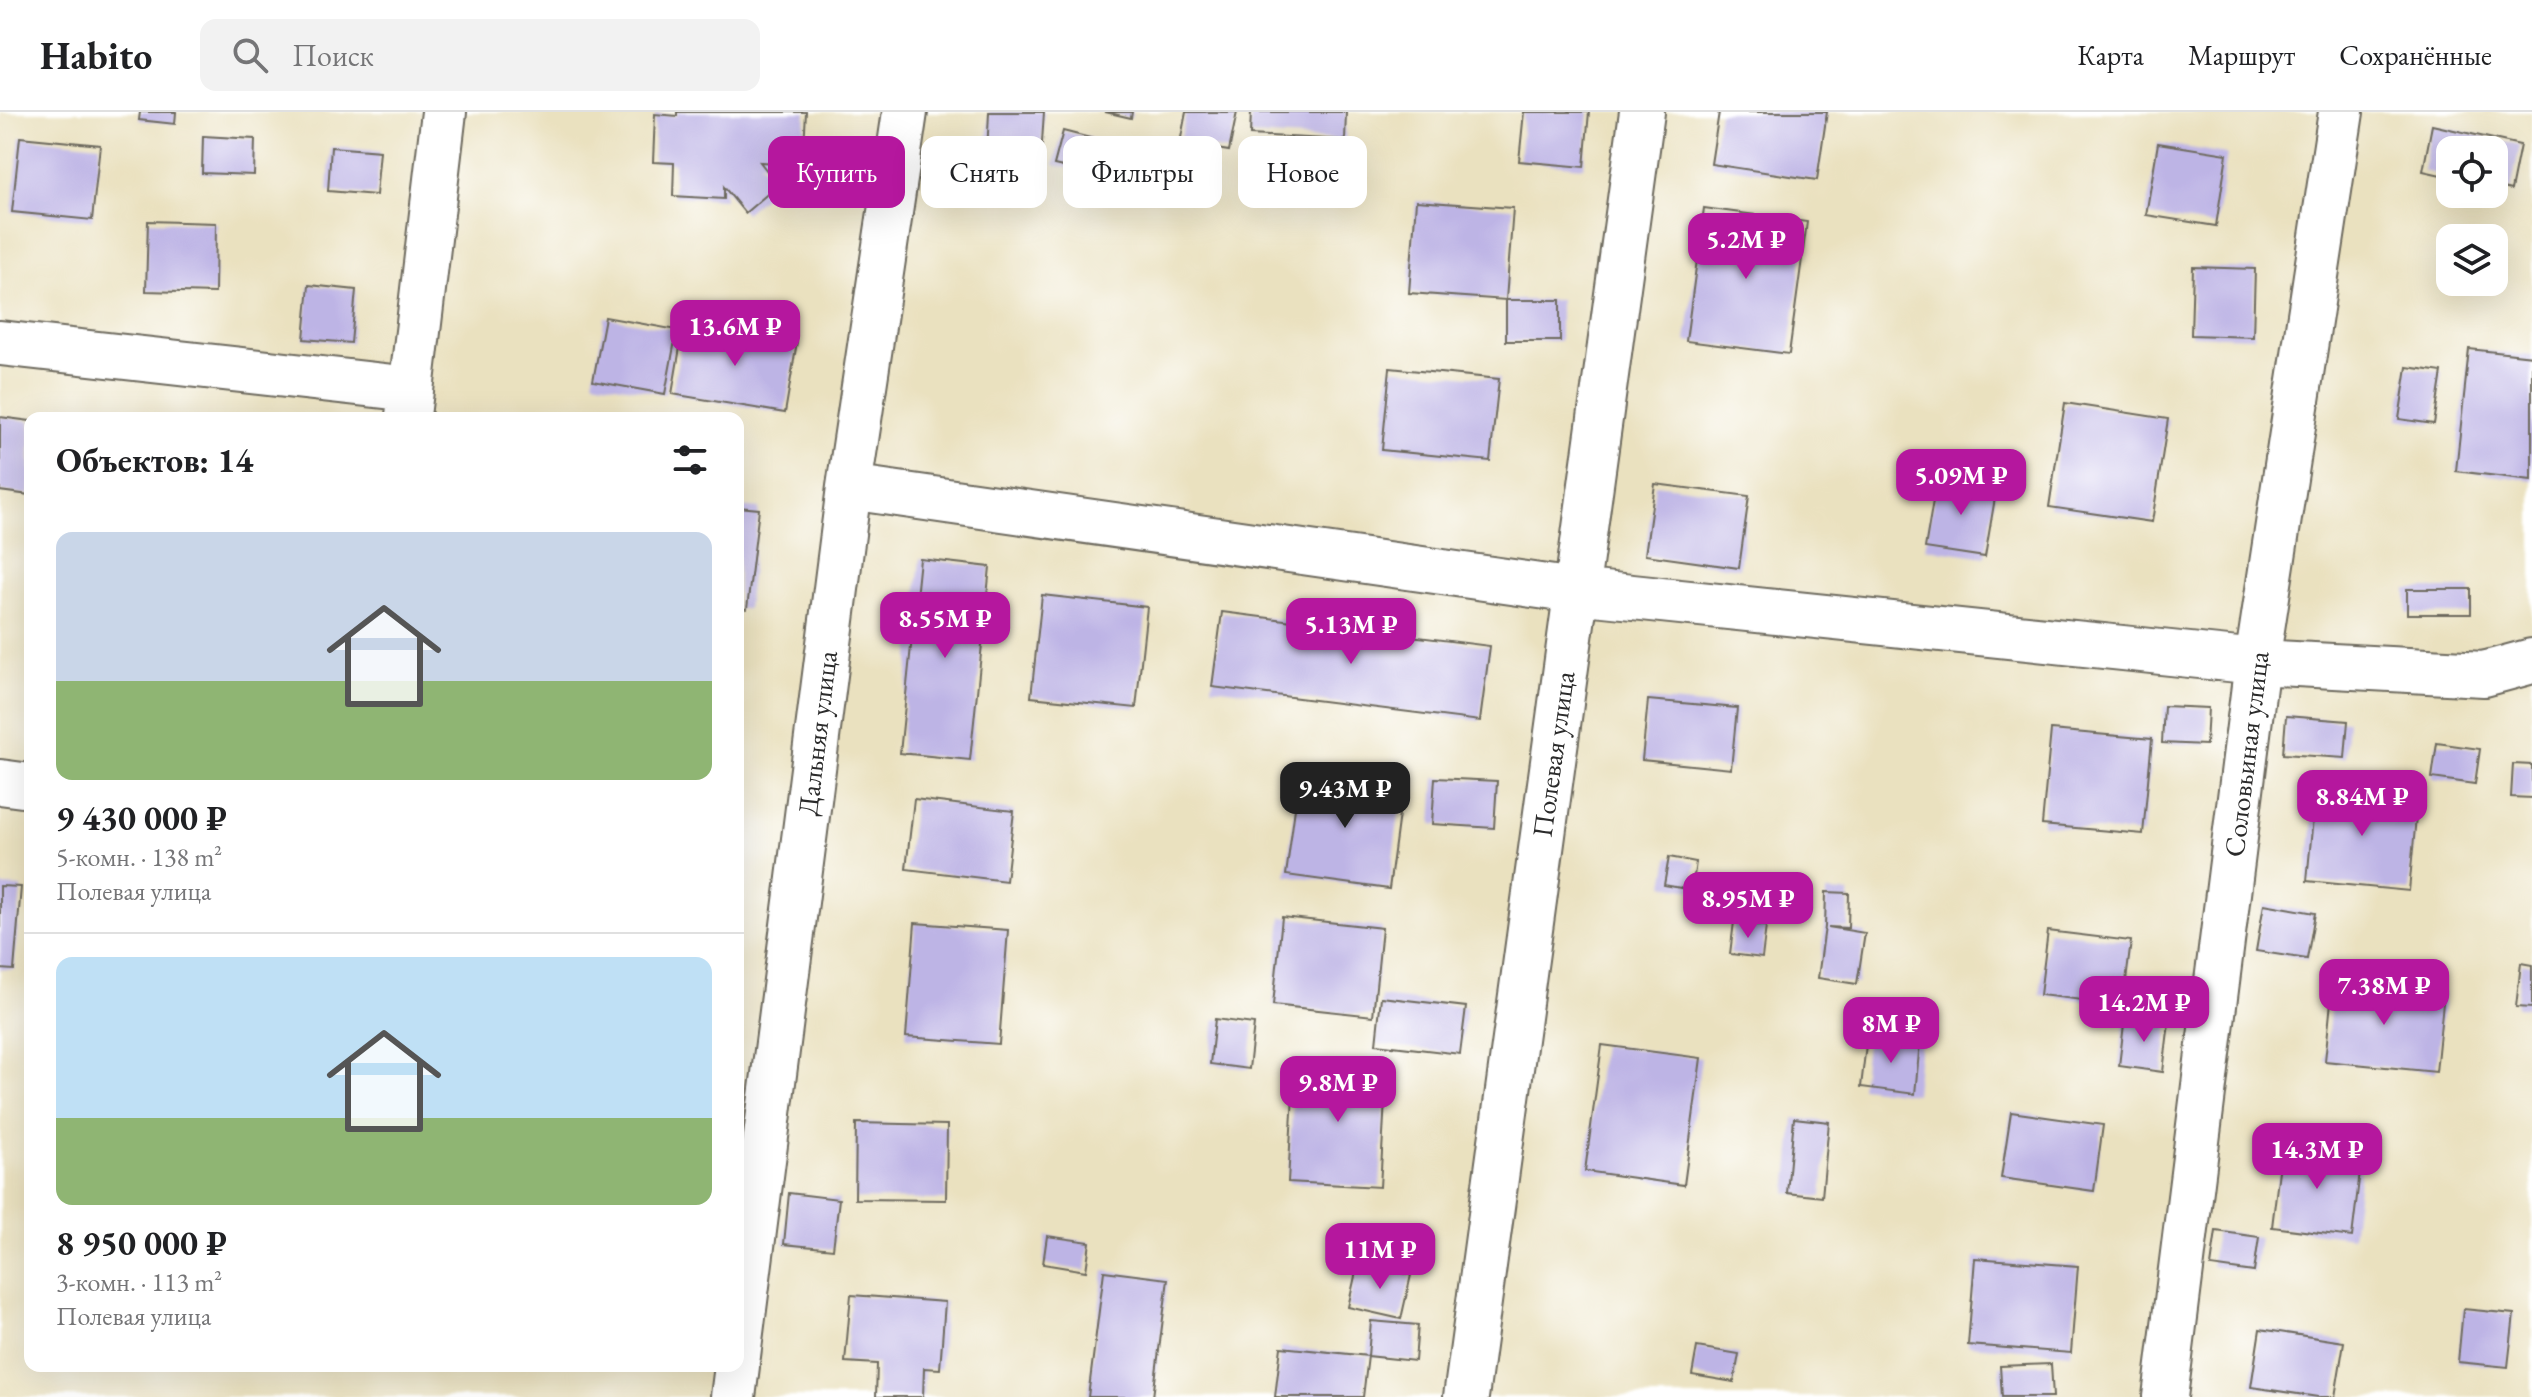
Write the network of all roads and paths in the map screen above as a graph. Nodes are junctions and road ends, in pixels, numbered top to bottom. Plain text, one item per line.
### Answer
1 (444, 112) edge
2 (905, 112) edge
3 (1642, 112) edge
4 (2341, 112) edge
5 (0, 343) edge
6 (410, 403) edge
7 (849, 487) junction
8 (1575, 591) junction
9 (2532, 661) edge
10 (2257, 662) junction
11 (0, 782) edge
12 (24, 785) edge
13 (744, 1309) edge
14 (736, 1372) edge
15 (733, 1397) edge
16 (1466, 1397) edge
17 (2165, 1397) edge

1 - 6 street
2 - 7 street, Дальняя улица
3 - 8 street, Полевая улица
4 - 10 street, Соловьиная улица
5 - 6 street
7 - 8 street
7 - 13 street, Дальняя улица
8 - 10 street
8 - 16 street, Полевая улица
9 - 10 street
10 - 17 street, Соловьиная улица
11 - 12 street
14 - 15 street

